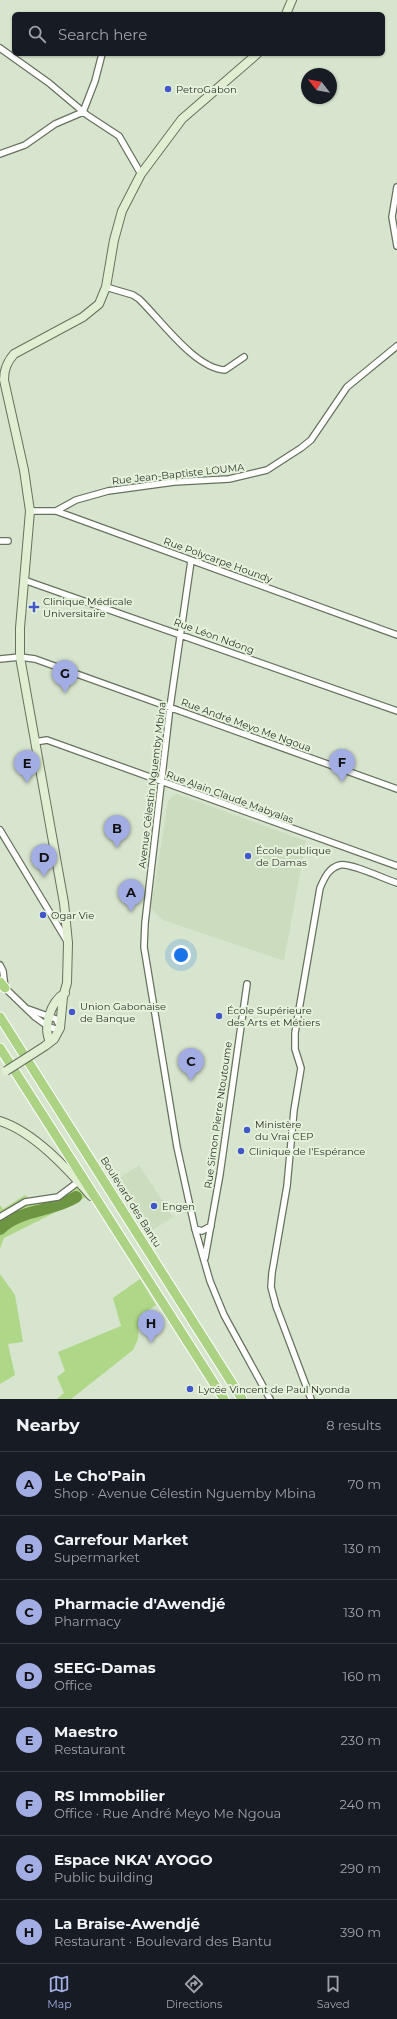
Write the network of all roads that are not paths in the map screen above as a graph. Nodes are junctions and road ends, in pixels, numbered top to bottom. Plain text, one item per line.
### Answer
1 (292, 0) edge
2 (287, 12) edge
3 (0, 48) edge
4 (101, 56) edge
5 (255, 56) edge
6 (82, 112) junction
7 (0, 154) edge
8 (141, 174) junction
9 (397, 187) edge
10 (397, 246) edge
11 (106, 287) junction
12 (397, 346) edge
13 (244, 357) dead end
14 (3, 366) edge
15 (30, 511) junction
16 (56, 511) junction
17 (0, 541) edge
18 (8, 541) dead end
19 (190, 560) junction
20 (24, 580) junction
21 (181, 634) junction
22 (397, 635) edge
23 (20, 657) junction
24 (0, 659) edge
25 (170, 707) junction
26 (397, 711) edge
27 (35, 742) junction
28 (161, 782) junction
29 (397, 789) edge
30 (0, 830) edge
31 (397, 866) edge
32 (397, 884) edge
33 (68, 943) junction
34 (0, 965) edge
35 (247, 984) dead end
36 (2, 985) edge
37 (65, 993) junction
38 (28, 1009) junction
39 (50, 1016) junction
40 (0, 1017) edge
41 (46, 1025) junction
42 (60, 1029) junction
43 (48, 1044) junction
44 (0, 1048) edge
45 (3, 1073) edge
46 (0, 1121) edge
47 (78, 1182) junction
48 (103, 1209) junction
49 (0, 1217) edge
50 (211, 1226) junction
51 (195, 1229) junction
52 (204, 1262) junction
53 (224, 1399) edge
54 (242, 1399) edge
55 (270, 1399) edge
56 (311, 1399) edge

1 - 2 main road
3 - 6 street
4 - 6 street
5 - 8 main road
6 - 7 street
6 - 8 street
8 - 11 main road
9 - 10 street
11 - 13 street
11 - 14 main road
12 - 16 street, Rue Jean-Baptiste LOUMA
14 - 15 main road
15 - 16 street, Rue Polycarpe Houndy
15 - 20 main road
16 - 19 street, Rue Polycarpe Houndy
17 - 18 street
19 - 21 street, Avenue Célestin Nguemby Mbina
19 - 22 street, Rue Polycarpe Houndy
20 - 21 street, Rue Léon Ndong
20 - 23 main road
21 - 25 street, Avenue Célestin Nguemby Mbina
21 - 26 street, Rue Léon Ndong
23 - 24 street, Rue André Meyo Me Ngoua
23 - 25 street, Rue André Meyo Me Ngoua
23 - 27 main road
25 - 28 street, Avenue Célestin Nguemby Mbina
25 - 29 street, Rue André Meyo Me Ngoua
27 - 28 street, Rue Alain Claude Mabyalas
27 - 33 main road
28 - 31 street, Rue Alain Claude Mabyalas
28 - 51 street, Avenue Célestin Nguemby Mbina
30 - 33 street
32 - 56 street
33 - 37 main road
34 - 36 street
35 - 50 street, Rue Simon Pierre Ntoutoume
36 - 38 street
37 - 39 main road
37 - 42 main road
38 - 39 street
38 - 41 street
39 - 41 main road
39 - 42 street
40 - 54 highway, Boulevard des Bantu
41 - 42 street
41 - 43 main road
42 - 43 main road
43 - 45 main road, bridge
44 - 48 highway
46 - 47 main road
47 - 48 main road
47 - 49 street
48 - 53 highway
50 - 51 street
50 - 52 street, Rue Simon Pierre Ntoutoume
51 - 52 street, Avenue Célestin Nguemby Mbina
52 - 55 street, Avenue Célestin Nguemby Mbina

